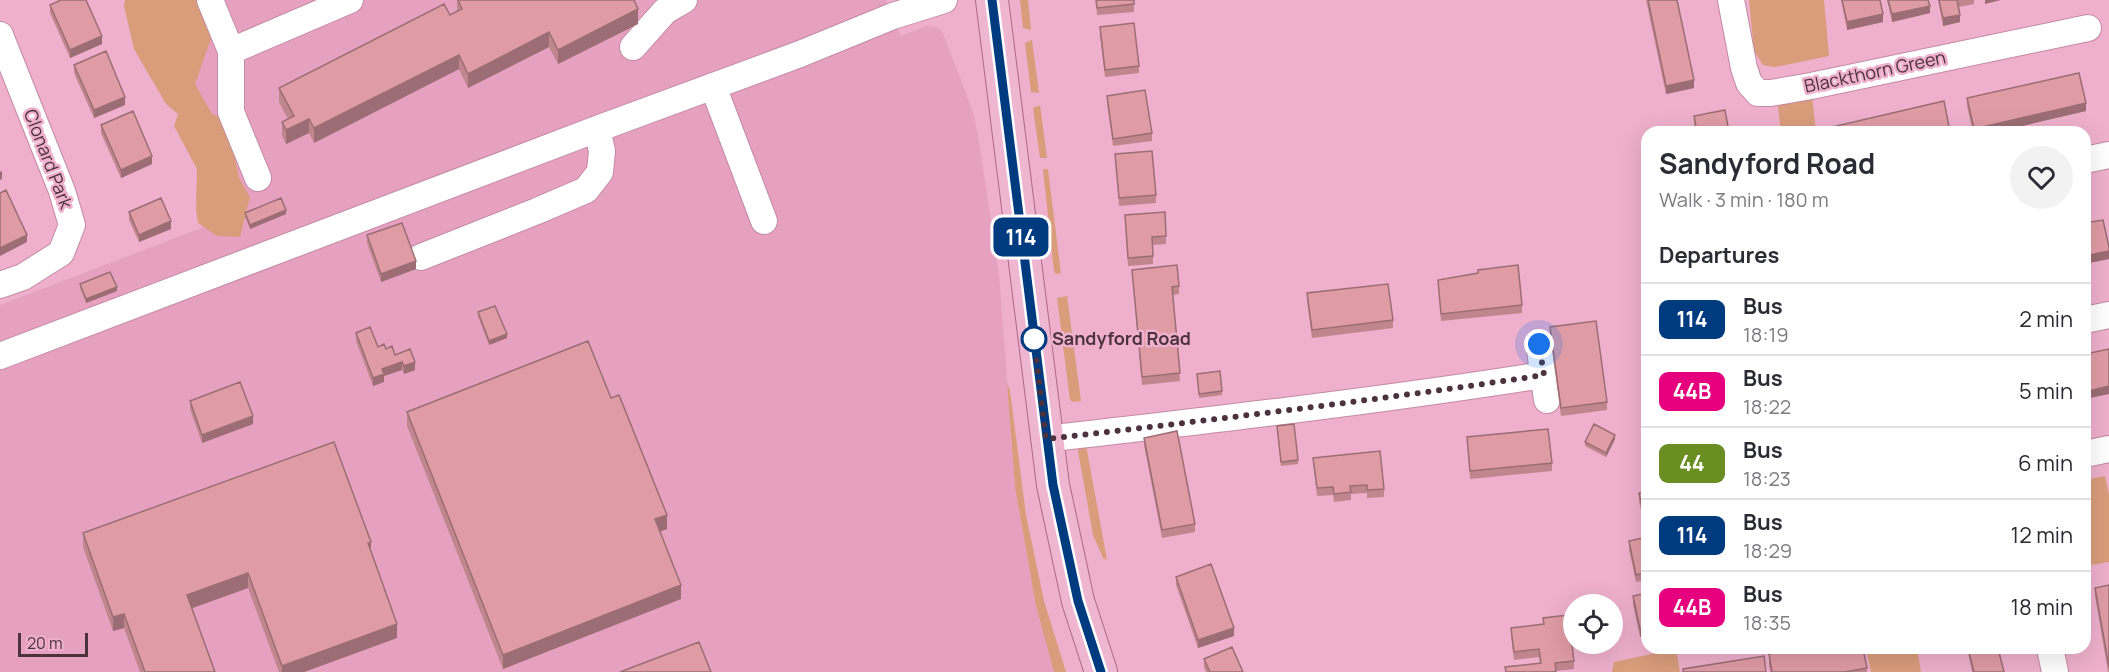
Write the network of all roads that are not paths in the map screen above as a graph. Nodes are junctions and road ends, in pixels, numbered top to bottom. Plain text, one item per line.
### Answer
1 (210, 0) edge
2 (350, 0) edge
3 (684, 0) edge
4 (944, 0) edge
5 (992, 0) edge
6 (1731, 0) edge
7 (2088, 28) dead end
8 (0, 34) edge
9 (633, 46) dead end
10 (231, 51) junction
11 (713, 86) junction
12 (597, 129) junction
13 (2109, 155) edge
14 (2091, 159) edge
15 (258, 178) dead end
16 (764, 222) dead end
17 (421, 257) dead end
18 (0, 285) edge
19 (2109, 315) edge
20 (2091, 319) edge
21 (1539, 344) dead end
22 (0, 356) edge
23 (1046, 439) junction
24 (2109, 449) edge
25 (2091, 453) edge
26 (2051, 654) edge
27 (1101, 672) edge
28 (2055, 672) edge

1 - 10 street
2 - 10 street
3 - 9 street
4 - 11 street
5 - 23 main road
6 - 7 street, Blackthorn Green
8 - 18 street, Clonard Park
10 - 15 street
11 - 12 street
11 - 16 street
12 - 17 street
12 - 22 street
13 - 14 street
19 - 20 street
21 - 23 street
23 - 27 main road
24 - 25 street
26 - 28 street

